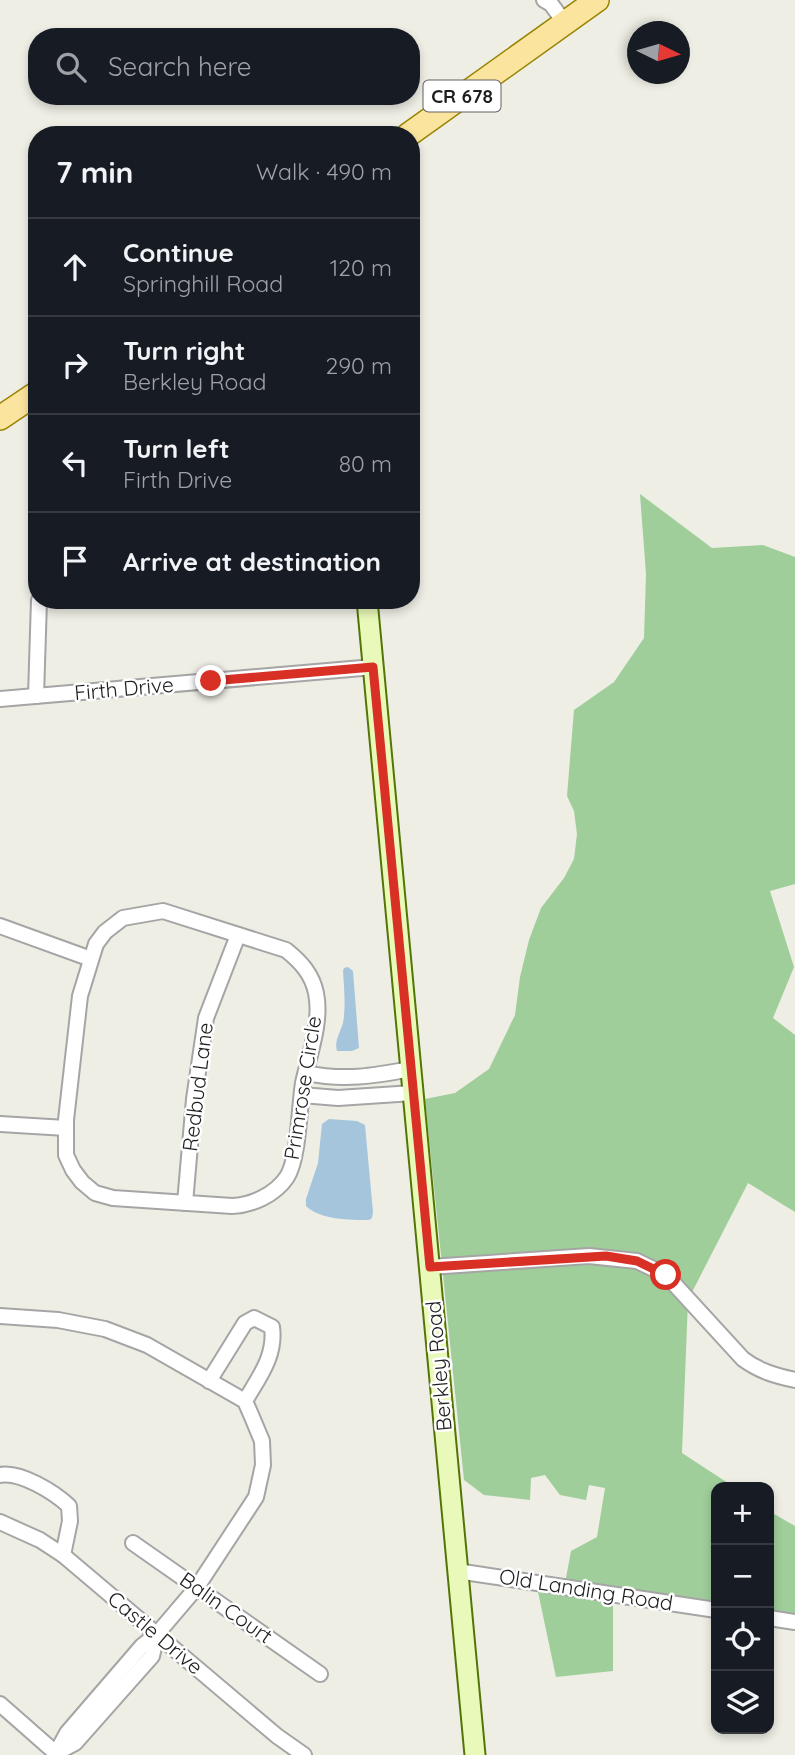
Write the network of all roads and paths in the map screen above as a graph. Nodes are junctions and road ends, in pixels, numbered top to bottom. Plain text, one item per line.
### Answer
1 (544, 0) edge
2 (597, 0) edge
3 (565, 23) junction
4 (420, 126) edge
5 (28, 399) edge
6 (0, 418) edge
7 (39, 609) edge
8 (369, 609) edge
9 (373, 667) junction
10 (36, 696) junction
11 (0, 699) edge
12 (0, 926) edge
13 (238, 935) junction
14 (91, 959) junction
15 (411, 1069) junction
16 (306, 1073) junction
17 (413, 1093) junction
18 (302, 1095) junction
19 (0, 1124) edge
20 (66, 1128) junction
21 (186, 1203) junction
22 (430, 1267) junction
23 (0, 1316) edge
24 (795, 1380) edge
25 (209, 1381) junction
26 (245, 1401) junction
27 (0, 1475) edge
28 (0, 1522) edge
29 (133, 1543) dead end
30 (63, 1555) junction
31 (457, 1571) junction
32 (197, 1587) junction
33 (711, 1609) edge
34 (774, 1619) edge
35 (795, 1622) edge
36 (157, 1634) junction
37 (320, 1674) dead end
38 (0, 1704) edge
39 (57, 1754) edge
40 (304, 1755) edge
41 (475, 1755) edge

1 - 3 street
2 - 3 main road, CR 678
3 - 4 main road, CR 678
5 - 6 main road
7 - 10 street
8 - 9 street, Berkley Road
9 - 10 street, Firth Drive
9 - 15 street, Berkley Road
10 - 11 street, Firth Drive
12 - 14 street
13 - 14 street, Primrose Circle
13 - 16 street, Primrose Circle
13 - 21 street, Redbud Lane
14 - 20 street, Primrose Circle
15 - 16 street
15 - 17 street, Berkley Road
16 - 18 street, Primrose Circle
17 - 18 street
17 - 22 street, Berkley Road
18 - 21 street, Primrose Circle
19 - 20 street
20 - 21 street, Primrose Circle
22 - 24 street
22 - 31 street, Berkley Road
23 - 25 street
25 - 26 street
25 - 26 street
26 - 32 street
27 - 30 street
28 - 30 street, Castle Drive
29 - 32 street, Balin Court
30 - 36 street, Castle Drive
31 - 33 street, Old Landing Road
31 - 41 street, Berkley Road
32 - 36 street
32 - 37 street, Balin Court
34 - 35 street
36 - 39 street
36 - 40 street, Castle Drive
38 - 39 street

